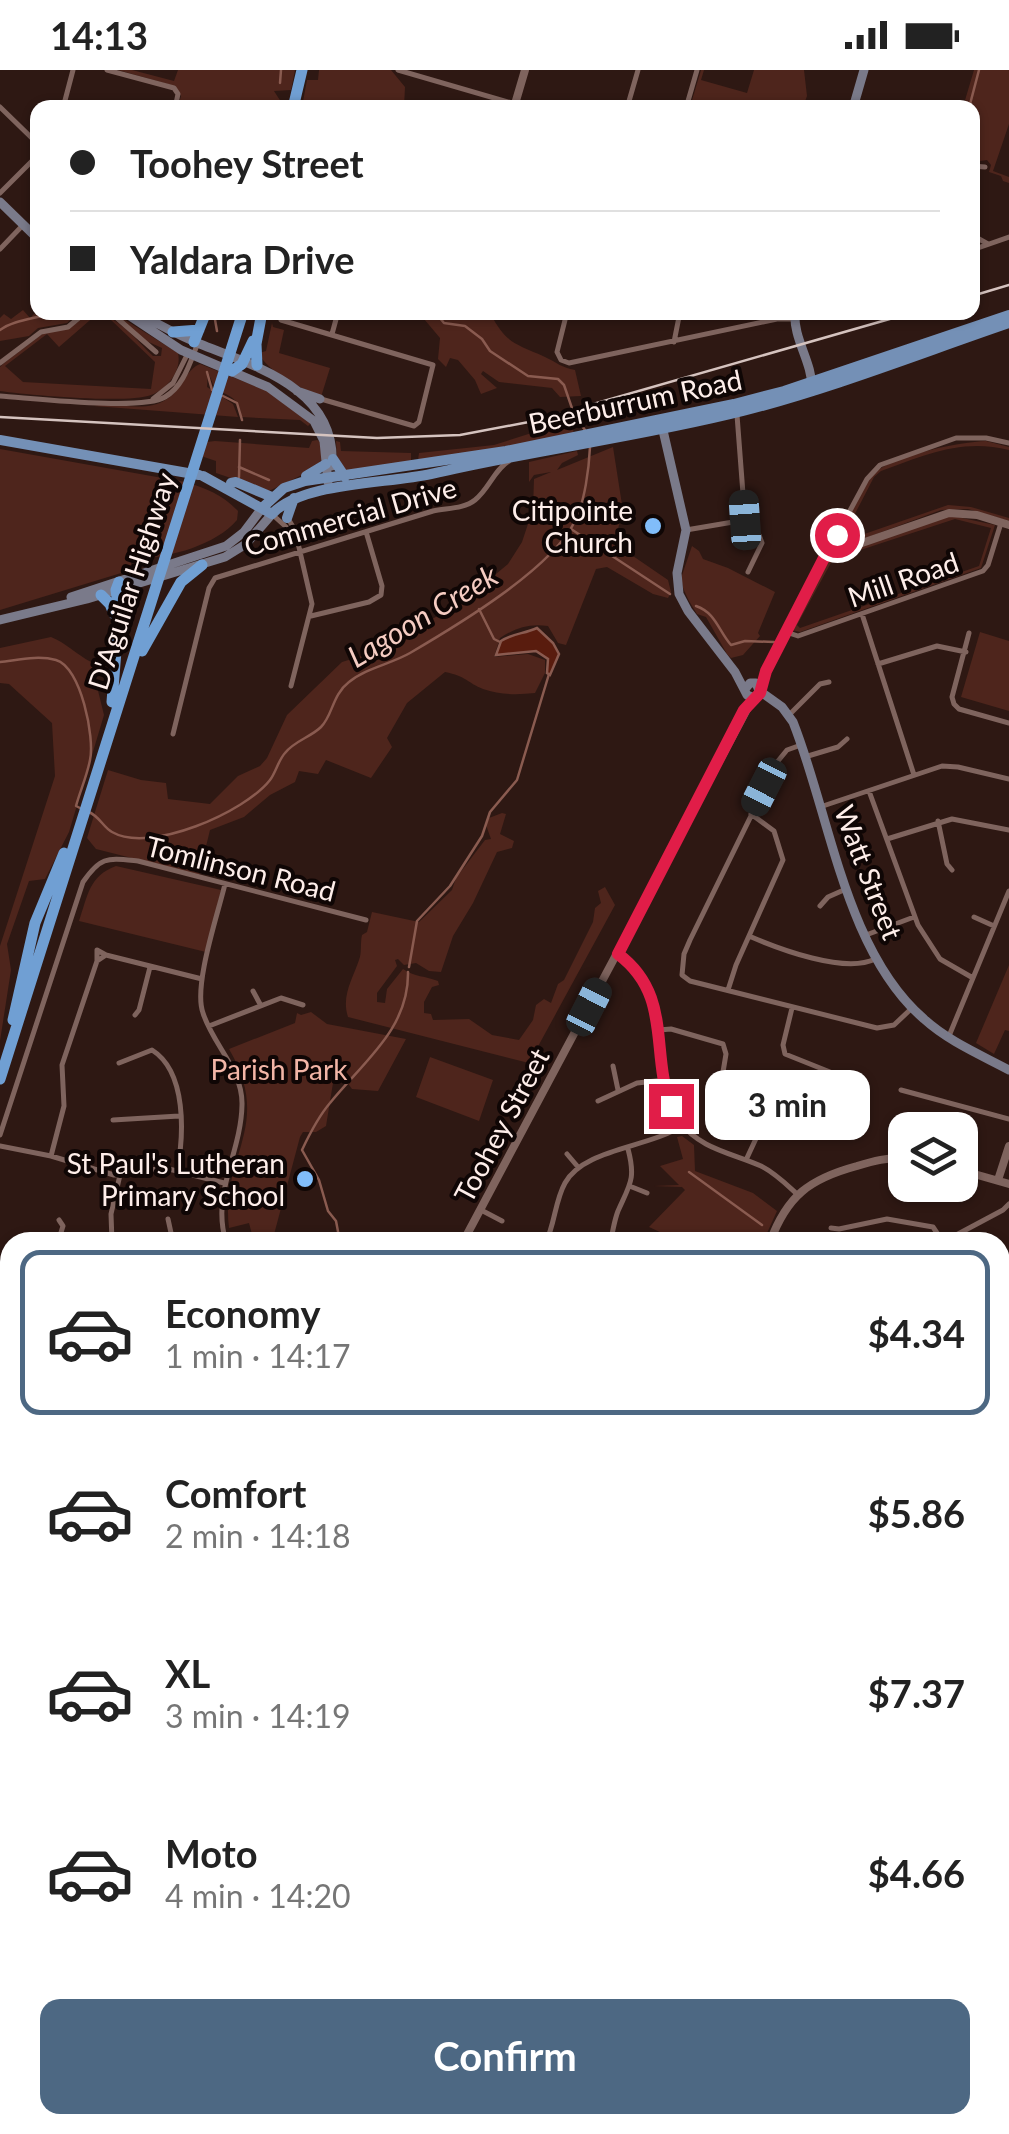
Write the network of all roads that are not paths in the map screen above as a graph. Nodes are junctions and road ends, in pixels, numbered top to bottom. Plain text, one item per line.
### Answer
1 (73, 70) edge
2 (106, 70) edge
3 (304, 70) edge
4 (398, 70) edge
5 (525, 70) edge
6 (638, 70) edge
7 (697, 70) edge
8 (864, 70) edge
9 (65, 100) edge
10 (176, 100) edge
11 (297, 100) edge
12 (496, 100) edge
13 (517, 100) edge
14 (629, 100) edge
15 (688, 100) edge
16 (855, 100) edge
17 (0, 108) edge
18 (30, 136) edge
19 (30, 163) edge
20 (980, 167) edge
21 (985, 167) dead end
22 (0, 193) edge
23 (0, 202) edge
24 (24, 225) junction
25 (30, 231) edge
26 (1009, 237) edge
27 (980, 240) edge
28 (988, 244) junction
29 (980, 247) edge
30 (0, 249) edge
31 (1009, 319) edge
32 (77, 320) edge
33 (119, 320) edge
34 (141, 320) edge
35 (152, 320) edge
36 (203, 320) edge
37 (241, 320) edge
38 (261, 320) edge
39 (281, 320) dead end
40 (336, 320) edge
41 (566, 320) edge
42 (678, 320) edge
43 (768, 320) edge
44 (796, 320) edge
45 (174, 332) joint
46 (332, 334) junction
47 (674, 342) junction
48 (194, 345) junction
49 (156, 352) dead end
50 (251, 363) junction
51 (0, 364) edge
52 (809, 368) junction
53 (232, 371) junction
54 (812, 386) junction
55 (790, 389) junction
56 (0, 396) edge
57 (314, 407) junction
58 (736, 412) junction
59 (662, 423) junction
60 (0, 440) edge
61 (576, 442) junction
62 (1009, 443) edge
63 (514, 458) junction
64 (330, 461) junction
65 (486, 462) junction
66 (204, 476) junction
67 (490, 480) junction
68 (298, 482) junction
69 (334, 482) junction
70 (294, 498) junction
71 (269, 506) junction
72 (287, 518) junction
73 (745, 520) junction
74 (1005, 524) edge
75 (686, 530) junction
76 (367, 534) junction
77 (295, 535) junction
78 (840, 550) junction
79 (300, 552) junction
80 (202, 564) junction
81 (164, 571) junction
82 (748, 572) dead end
83 (118, 586) junction
84 (178, 586) junction
85 (101, 594) junction
86 (36, 610) junction
87 (862, 614) junction
88 (311, 616) junction
89 (0, 620) edge
90 (117, 628) junction
91 (786, 632) junction
92 (970, 633) dead end
93 (966, 652) junction
94 (878, 664) junction
95 (829, 682) dead end
96 (291, 686) dead end
97 (754, 690) junction
98 (789, 715) junction
99 (113, 722) junction
100 (1009, 724) edge
101 (173, 734) dead end
102 (847, 739) dead end
103 (801, 745) junction
104 (805, 757) junction
105 (914, 774) junction
106 (1009, 779) edge
107 (869, 791) junction
108 (820, 807) junction
109 (751, 814) junction
110 (938, 821) junction
111 (79, 825) junction
112 (1009, 830) edge
113 (887, 839) junction
114 (67, 864) junction
115 (952, 870) dead end
116 (225, 884) junction
117 (847, 889) junction
118 (1009, 891) edge
119 (820, 906) dead end
120 (914, 917) junction
121 (974, 918) dead end
122 (366, 920) dead end
123 (994, 926) junction
124 (46, 934) junction
125 (866, 935) junction
126 (749, 936) junction
127 (618, 954) junction
128 (878, 957) junction
129 (150, 967) junction
130 (973, 978) junction
131 (202, 979) junction
132 (728, 990) junction
133 (254, 991) dead end
134 (260, 1004) junction
135 (302, 1005) dead end
136 (792, 1007) junction
137 (912, 1008) junction
138 (134, 1015) dead end
139 (13, 1020) junction
140 (209, 1026) junction
141 (659, 1030) junction
142 (949, 1036) junction
143 (785, 1054) junction
144 (776, 1059) dead end
145 (119, 1063) dead end
146 (0, 1065) edge
147 (613, 1066) dead end
148 (1009, 1070) edge
149 (849, 1076) dead end
150 (0, 1079) edge
151 (665, 1080) junction
152 (838, 1082) junction
153 (618, 1090) junction
154 (720, 1090) dead end
155 (900, 1090) dead end
156 (598, 1101) dead end
157 (850, 1112) dead end
158 (180, 1116) junction
159 (1009, 1119) edge
160 (112, 1120) dead end
161 (804, 1123) dead end
162 (683, 1126) junction
163 (0, 1135) edge
164 (0, 1146) edge
165 (1009, 1146) edge
166 (628, 1149) junction
167 (567, 1154) dead end
168 (51, 1156) junction
169 (888, 1158) edge
170 (746, 1160) junction
171 (578, 1167) junction
172 (177, 1170) junction
173 (120, 1175) junction
174 (978, 1175) edge
175 (998, 1180) junction
176 (224, 1182) junction
177 (1009, 1184) edge
178 (632, 1187) junction
179 (647, 1193) dead end
180 (798, 1194) junction
181 (1009, 1204) edge
182 (481, 1210) junction
183 (168, 1218) dead end
184 (502, 1221) dead end
185 (64, 1223) dead end
186 (831, 1228) dead end
187 (61, 1232) edge
188 (112, 1232) edge
189 (171, 1232) edge
190 (224, 1232) edge
191 (469, 1232) edge
192 (549, 1232) edge
193 (614, 1232) edge
194 (774, 1232) edge
195 (937, 1232) edge
196 (961, 1232) edge

1 - 9 street
2 - 10 street
3 - 11 highway
4 - 12 street
5 - 13 street
6 - 14 street
7 - 15 street
8 - 16 main road
17 - 18 street
19 - 22 street
20 - 21 street
23 - 24 main road
24 - 25 main road
24 - 30 street
26 - 28 street
27 - 28 street
28 - 29 street
31 - 54 main road, Beerburrum Road
32 - 51 street
33 - 49 street
34 - 48 main road
35 - 45 main road
36 - 48 highway
37 - 99 highway, D'Aguilar Highway
38 - 50 highway
39 - 46 street
40 - 46 street
41 - 47 street
42 - 47 street
43 - 47 street
44 - 52 main road
45 - 48 highway
46 - 57 street
48 - 50 main road
48 - 53 main road
48 - 56 street
50 - 53 highway
50 - 57 main road
52 - 54 main road
52 - 55 main road
53 - 57 main road
54 - 55 main road, Beerburrum Road
54 - 58 main road, Beerburrum Road
55 - 59 main road, Beerburrum Road
57 - 64 main road
58 - 59 main road, Beerburrum Road
58 - 73 street
59 - 61 main road, Beerburrum Road
59 - 75 main road
60 - 66 main road
61 - 63 main road, Beerburrum Road
61 - 69 main road, Beerburrum Road
62 - 78 street, Toohey Street
63 - 65 main road, Beerburrum Road
63 - 67 street, Commercial Drive
64 - 68 main road
64 - 69 main road
64 - 69 main road
65 - 67 street, Commercial Drive
65 - 69 main road, Beerburrum Road
66 - 71 main road
66 - 71 main road
67 - 76 street, Commercial Drive
68 - 69 main road, Beerburrum Road
68 - 71 main road, Beerburrum Road
69 - 70 main road, Beerburrum Road
70 - 71 main road, Beerburrum Road
70 - 72 main road
71 - 72 street
71 - 77 street
71 - 80 main road
71 - 81 main road
72 - 77 street
73 - 75 street
73 - 82 street
74 - 78 street
74 - 87 street, Mill Road
75 - 97 main road
76 - 79 street, Commercial Drive
76 - 88 street
77 - 79 street
78 - 91 street, Toohey Street
79 - 88 street
79 - 101 street, Commercial Drive
80 - 81 main road
80 - 84 highway
81 - 83 main road
81 - 84 highway
83 - 85 main road
83 - 86 main road
83 - 90 highway
84 - 99 highway
85 - 86 main road
85 - 90 highway
86 - 89 main road
87 - 91 street, Mill Road
87 - 94 street
88 - 96 street
90 - 99 highway
91 - 97 street, Toohey Street
92 - 93 street
93 - 94 street
93 - 100 street
94 - 105 street
95 - 98 street
97 - 98 main road, Watt Street
97 - 127 street, Toohey Street
98 - 103 main road, Watt Street
99 - 111 highway
102 - 104 street
103 - 104 main road, Watt Street
103 - 109 street
104 - 108 main road, Watt Street
105 - 106 street
105 - 107 street
107 - 108 street
107 - 113 street
108 - 117 main road, Watt Street
109 - 126 street
109 - 132 street
110 - 112 street
110 - 113 street
110 - 115 street
111 - 114 highway
111 - 124 highway
111 - 139 highway
113 - 120 street
114 - 124 highway
114 - 139 highway
116 - 122 street, Tomlinson Road
116 - 131 street
116 - 163 street, Tomlinson Road
117 - 119 street
117 - 125 main road, Watt Street
118 - 123 street
120 - 125 street
120 - 130 street
121 - 123 street
123 - 130 street
124 - 150 highway
125 - 128 main road, Watt Street
126 - 128 street
126 - 132 street
127 - 141 street
127 - 182 street, Toohey Street
128 - 137 main road, Watt Street
129 - 131 street
129 - 138 street
129 - 168 street
130 - 142 street
131 - 140 street
132 - 136 street
133 - 134 street
134 - 135 street
134 - 140 street
136 - 137 street
136 - 143 street
137 - 142 main road, Watt Street
139 - 146 highway
140 - 176 street
141 - 151 street
141 - 154 street
142 - 148 main road, Watt Street
143 - 144 street
143 - 152 street
145 - 158 street
147 - 153 street
149 - 152 street
151 - 153 street
151 - 162 street
152 - 157 street
153 - 156 street
155 - 159 street
158 - 160 street
158 - 172 street
161 - 170 street
162 - 166 street
162 - 170 street
164 - 168 street
165 - 175 street
166 - 171 street
166 - 178 street
167 - 171 street
168 - 173 street
169 - 180 street
170 - 180 street
171 - 192 street
172 - 173 street
172 - 176 street
173 - 188 street
174 - 175 street
175 - 177 street
176 - 190 street
178 - 179 street
178 - 193 street
180 - 194 street
181 - 196 street
182 - 184 street
182 - 191 street, Toohey Street
183 - 189 street
185 - 187 street
186 - 195 street

